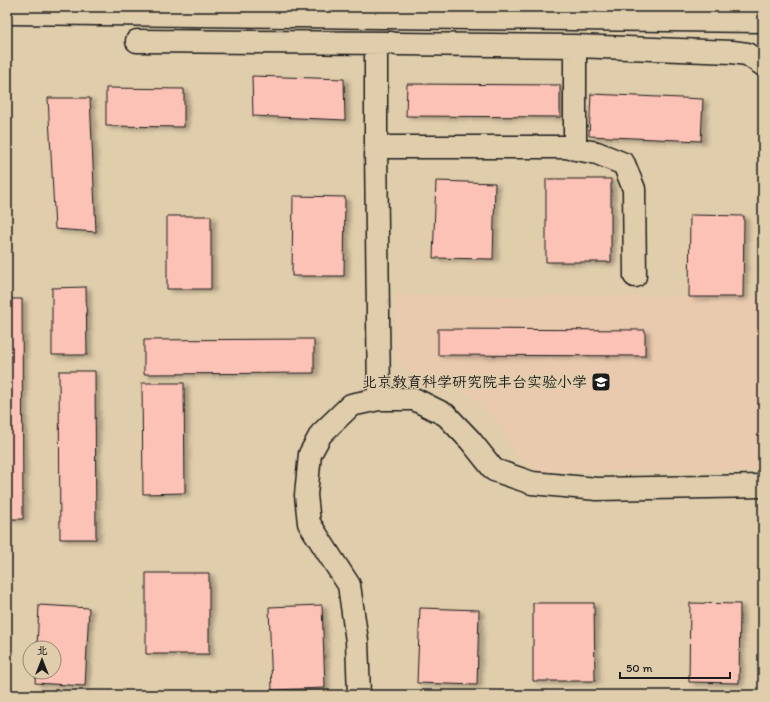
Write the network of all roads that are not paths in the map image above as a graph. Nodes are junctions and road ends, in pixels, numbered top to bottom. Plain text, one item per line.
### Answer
1 (115, 10) edge
2 (429, 12) edge
3 (7, 13) edge
4 (398, 17) junction
5 (763, 22) edge
6 (137, 41) dead end
7 (376, 43) junction
8 (398, 44) junction
9 (575, 46) junction
10 (763, 65) edge
11 (376, 147) junction
12 (575, 149) junction
13 (635, 276) dead end
14 (379, 399) junction
15 (763, 486) edge
16 (359, 695) edge

1 - 3 street
1 - 4 street
2 - 4 street
2 - 5 street
4 - 8 street
6 - 7 street
7 - 8 street
7 - 11 street
8 - 9 street
9 - 10 street
9 - 12 street
11 - 12 street
11 - 14 street
12 - 13 street
14 - 15 street
14 - 16 street

